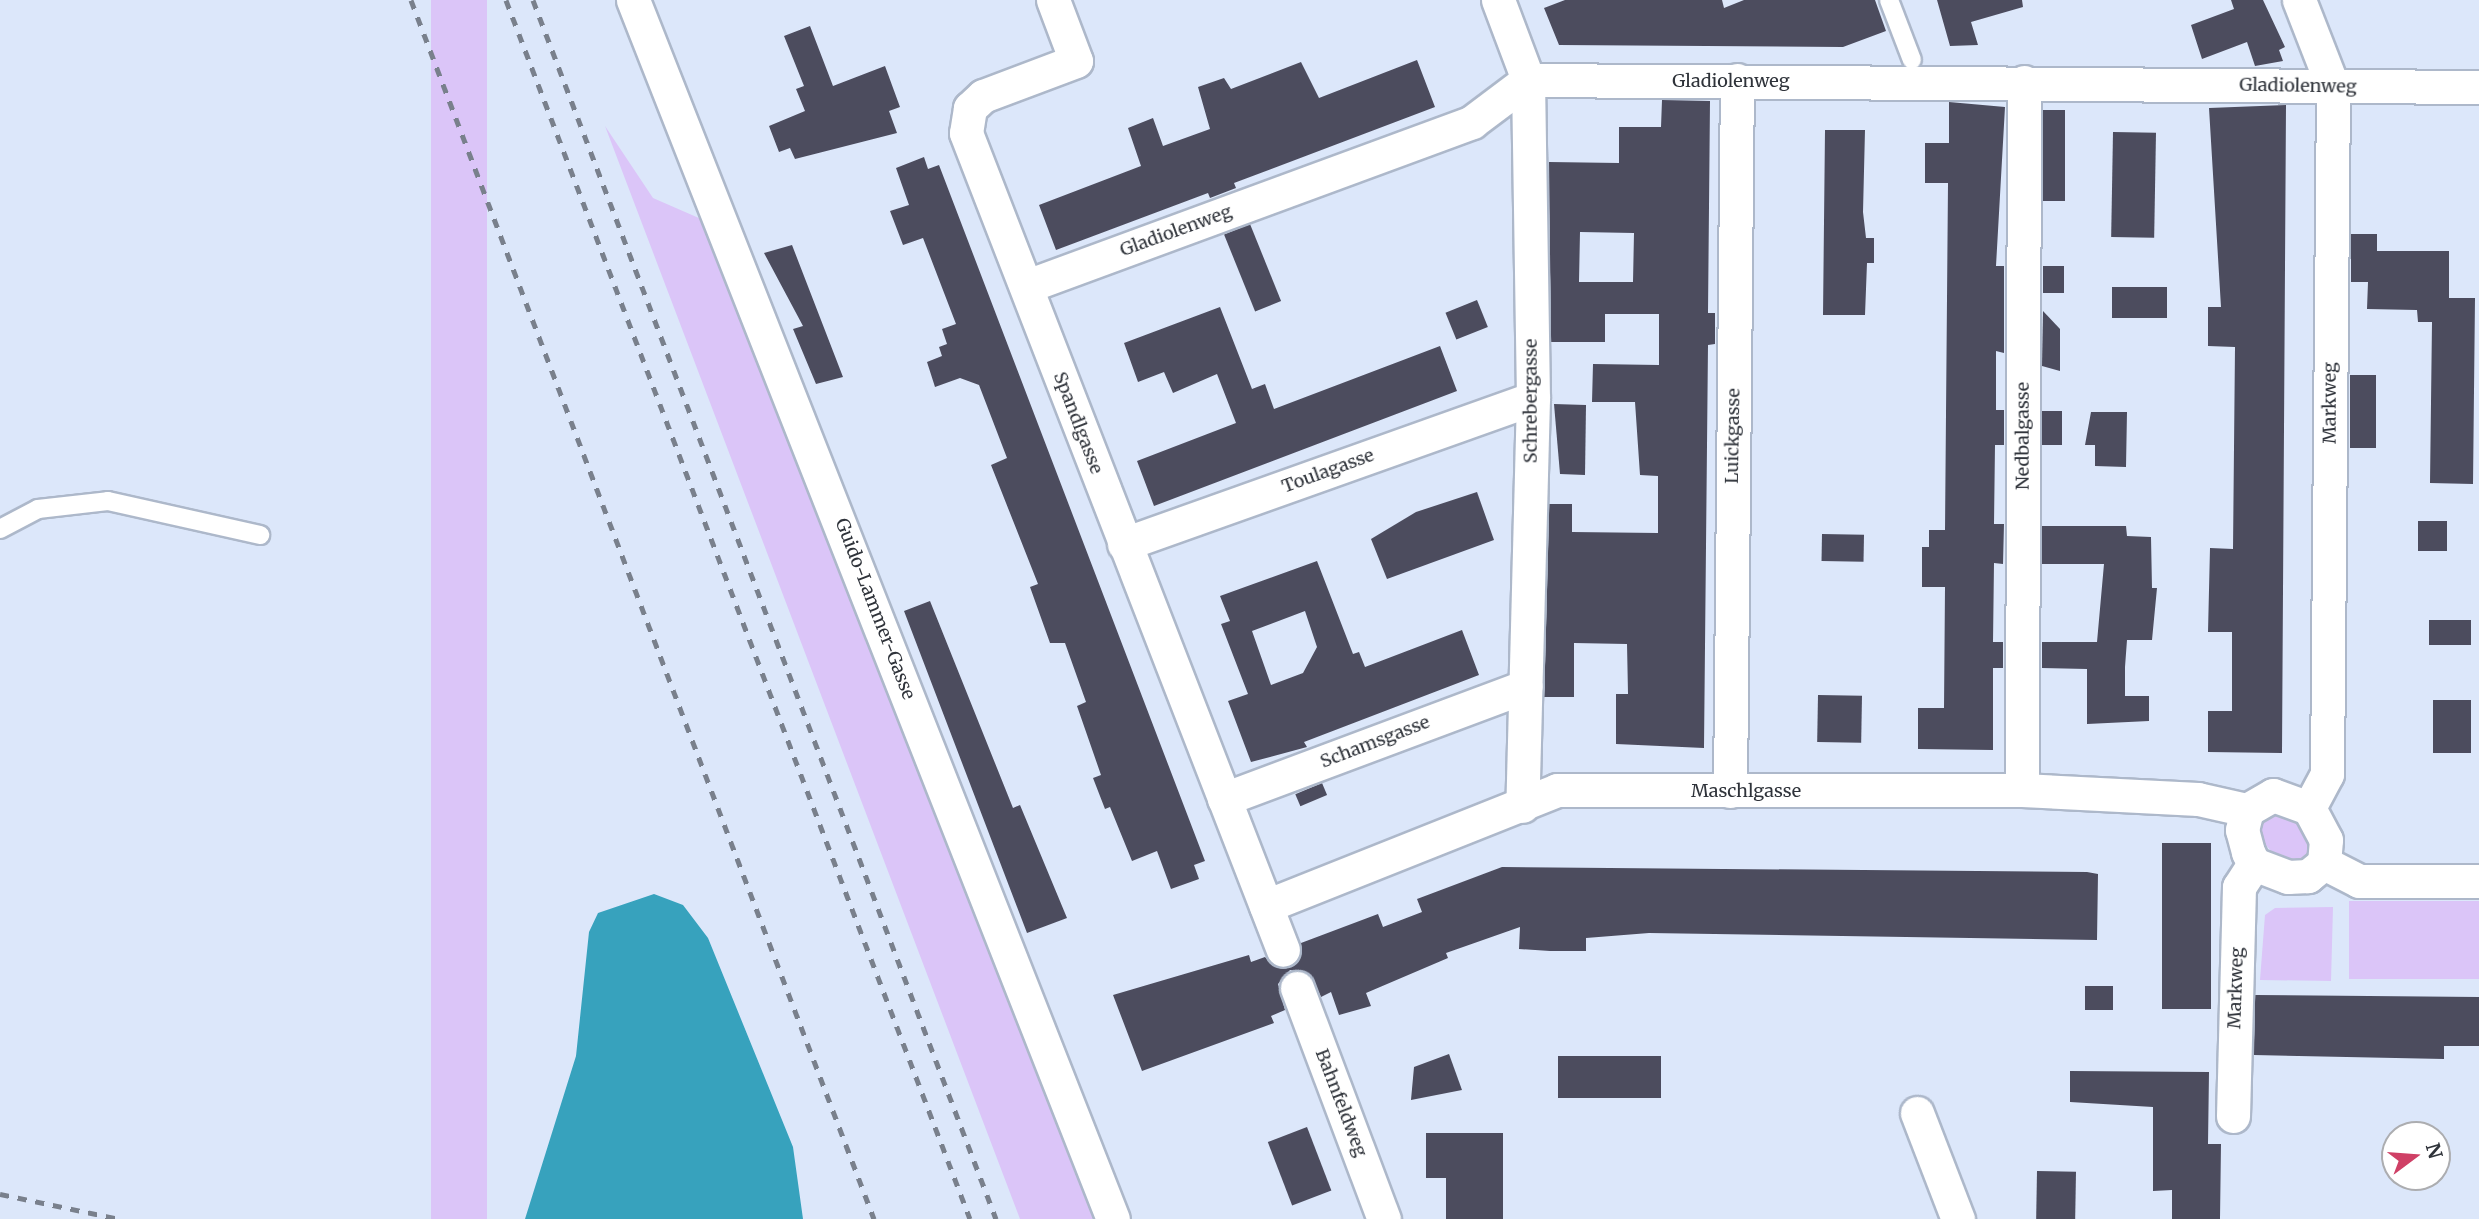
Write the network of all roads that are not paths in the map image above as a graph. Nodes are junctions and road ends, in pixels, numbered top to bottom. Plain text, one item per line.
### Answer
1 (633, 0) edge
2 (1053, 0) edge
3 (1498, 0) edge
4 (1889, 0) edge
5 (2299, 0) edge
6 (1912, 60) dead end
7 (1528, 80) junction
8 (1737, 80) junction
9 (2024, 82) junction
10 (2333, 87) junction
11 (2479, 87) edge
12 (1027, 286) junction
13 (1533, 398) junction
14 (0, 529) edge
15 (260, 535) dead end
16 (1124, 544) junction
17 (1526, 686) junction
18 (2022, 790) junction
19 (1730, 791) junction
20 (1224, 799) junction
21 (1522, 806) junction
22 (2309, 808) junction
23 (2247, 810) junction
24 (2324, 863) junction
25 (2254, 864) junction
26 (2479, 881) edge
27 (1266, 906) junction
28 (1283, 950) dead end
29 (1297, 988) dead end
30 (1917, 1113) dead end
31 (2233, 1116) dead end
32 (1113, 1219) edge
33 (1384, 1219) edge
34 (1958, 1219) edge

1 - 32 street, Guido-Lammer-Gasse
2 - 12 street, Spandlgasse
3 - 7 street, Schrebergasse
4 - 6 lane
5 - 10 street, Markweg
7 - 8 street, Gladiolenweg
7 - 12 street, Gladiolenweg
7 - 13 street, Schrebergasse
8 - 9 street, Gladiolenweg
8 - 19 street, Luickgasse
9 - 10 street, Gladiolenweg
9 - 18 street, Nedbalgasse
10 - 11 street, Gladiolenweg
10 - 22 street, Markweg
12 - 16 street, Spandlgasse
13 - 16 street, Toulagasse
13 - 17 street, Schrebergasse
14 - 15 lane
16 - 20 street, Spandlgasse
17 - 20 street, Schamsgasse
17 - 21 street, Schrebergasse
18 - 19 street, Maschlgasse
18 - 23 street, Maschlgasse
19 - 21 street, Maschlgasse
20 - 27 street, Spandlgasse
21 - 27 street, Maschlgasse
22 - 23 street
22 - 24 street
23 - 25 street
24 - 25 street
24 - 26 street
25 - 31 street, Markweg
27 - 28 street
29 - 33 street, Bahnfeldweg
30 - 34 street

